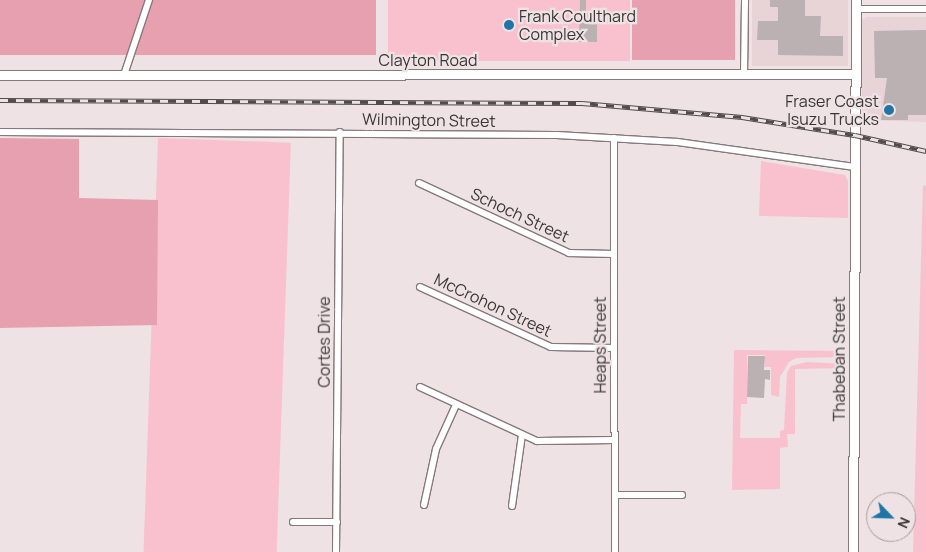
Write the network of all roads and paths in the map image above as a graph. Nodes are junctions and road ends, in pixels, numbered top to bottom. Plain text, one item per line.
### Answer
1 (149, 0) edge
2 (745, 0) edge
3 (856, 4) edge
4 (926, 9) edge
5 (744, 74) junction
6 (855, 74) junction
7 (0, 75) edge
8 (124, 76) junction
9 (0, 132) edge
10 (340, 132) junction
11 (614, 138) junction
12 (855, 167) junction
13 (419, 182) dead end
14 (614, 254) junction
15 (420, 287) dead end
16 (614, 348) junction
17 (420, 387) dead end
18 (456, 405) junction
19 (522, 435) junction
20 (614, 440) junction
21 (615, 495) junction
22 (682, 495) dead end
23 (424, 505) dead end
24 (512, 506) dead end
25 (293, 522) dead end
26 (336, 522) junction
27 (336, 552) edge
28 (615, 552) edge
29 (854, 552) edge

1 - 8 street
2 - 5 street
3 - 4 street
3 - 6 street, Thabeban Street
5 - 6 street, Clayton Road
5 - 8 street, Clayton Road
6 - 12 street, Thabeban Street
7 - 8 street, Clayton Road
9 - 10 street, Wilmington Street
10 - 11 street, Wilmington Street
10 - 26 street, Cortes Drive
11 - 12 street, Wilmington Street
11 - 14 street, Heaps Street
12 - 29 street, Thabeban Street
13 - 14 street, Schoch Street
14 - 16 street, Heaps Street
15 - 16 street, McCrohon Street
16 - 20 street, Heaps Street
17 - 18 street
18 - 19 street
18 - 23 street
19 - 20 street
19 - 24 street
20 - 21 street, Heaps Street
21 - 22 street
21 - 28 street, Heaps Street
25 - 26 street
26 - 27 street, Cortes Drive

